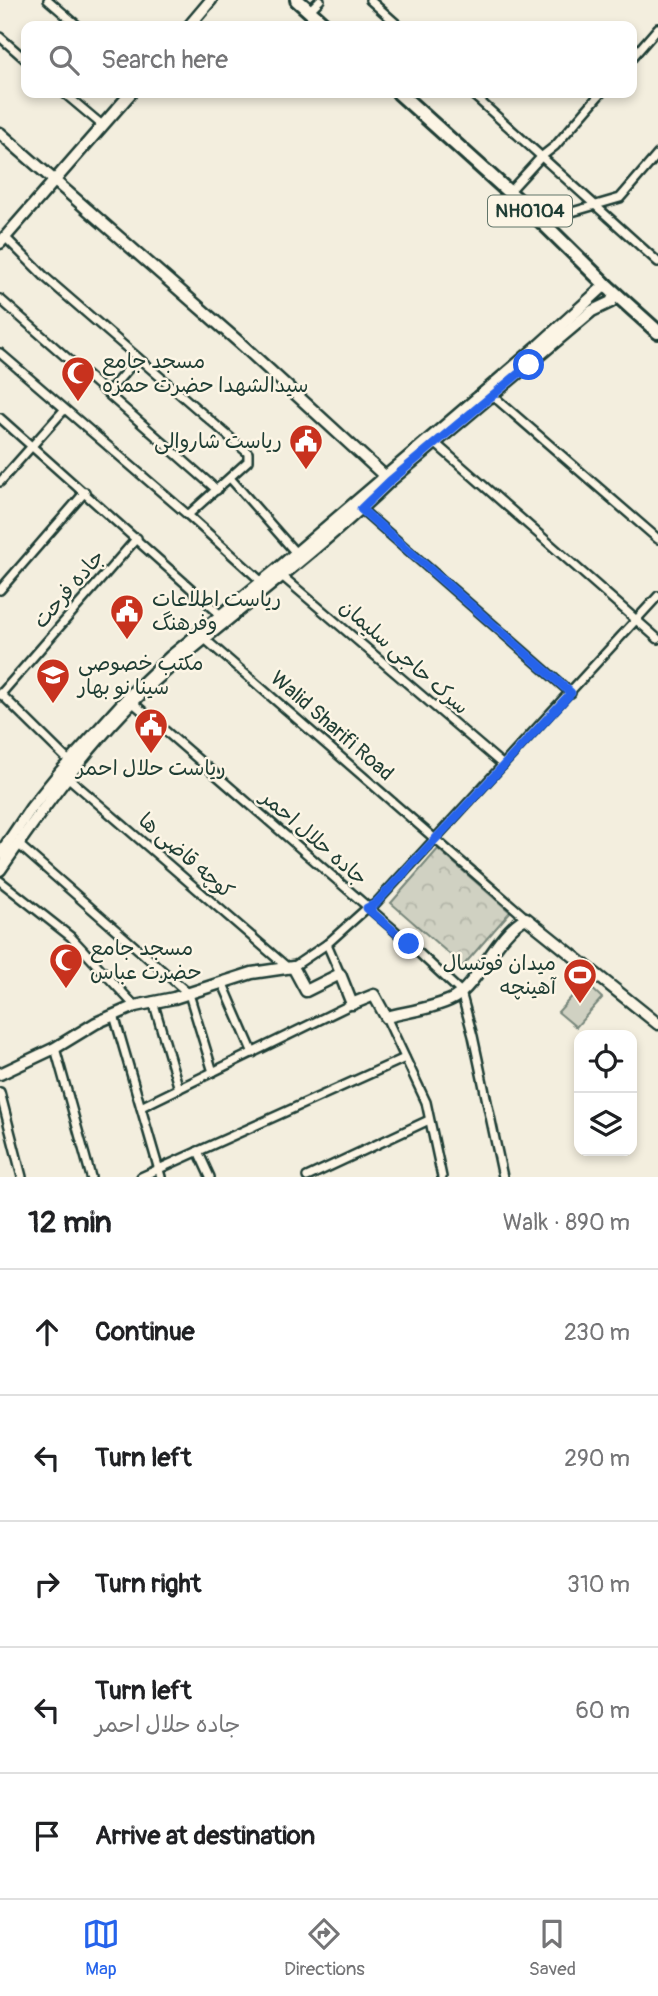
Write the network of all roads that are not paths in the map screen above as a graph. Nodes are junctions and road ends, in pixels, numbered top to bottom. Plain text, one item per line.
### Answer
1 (48, 0) edge
2 (212, 0) edge
3 (297, 0) edge
4 (320, 0) edge
5 (370, 0) edge
6 (309, 11) junction
7 (72, 21) edge
8 (193, 21) edge
9 (320, 21) edge
10 (393, 21) edge
11 (658, 28) edge
12 (0, 37) edge
13 (637, 52) edge
14 (21, 56) edge
15 (70, 98) edge
16 (126, 98) edge
17 (405, 98) edge
18 (476, 98) edge
19 (597, 98) edge
20 (102, 125) junction
21 (0, 133) edge
22 (657, 156) edge
23 (541, 157) junction
24 (55, 180) junction
25 (509, 192) junction
26 (594, 206) junction
27 (541, 221) junction
28 (3, 235) edge
29 (658, 262) edge
30 (590, 268) junction
31 (611, 290) junction
32 (596, 294) junction
33 (0, 299) edge
34 (603, 306) junction
35 (631, 308) junction
36 (658, 332) edge
37 (0, 353) edge
38 (138, 358) junction
39 (107, 393) junction
40 (492, 395) junction
41 (64, 410) junction
42 (0, 418) edge
43 (435, 443) junction
44 (32, 446) junction
45 (230, 478) junction
46 (388, 478) junction
47 (0, 482) edge
48 (217, 490) junction
49 (85, 492) junction
50 (361, 509) junction
51 (188, 515) junction
52 (137, 538) junction
53 (658, 539) edge
54 (295, 552) junction
55 (282, 576) junction
56 (262, 582) junction
57 (0, 590) edge
58 (658, 596) edge
59 (225, 619) junction
60 (636, 620) junction
61 (658, 639) edge
62 (206, 640) junction
63 (571, 693) junction
64 (0, 694) edge
65 (130, 701) junction
66 (73, 764) junction
67 (503, 765) junction
68 (64, 773) junction
69 (436, 839) junction
70 (18, 844) junction
71 (0, 854) edge
72 (0, 870) edge
73 (0, 881) edge
74 (367, 908) junction
75 (526, 918) junction
76 (327, 944) junction
77 (290, 967) junction
78 (340, 974) junction
79 (223, 984) junction
80 (460, 992) junction
81 (189, 994) junction
82 (153, 1001) junction
83 (352, 1004) junction
84 (135, 1006) junction
85 (114, 1014) junction
86 (386, 1017) junction
87 (658, 1024) edge
88 (55, 1048) junction
89 (253, 1053) junction
90 (405, 1058) junction
91 (213, 1072) junction
92 (0, 1074) edge
93 (179, 1089) junction
94 (0, 1092) edge
95 (141, 1107) junction
96 (429, 1120) junction
97 (198, 1152) junction
98 (160, 1173) edge
99 (22, 1177) edge
100 (91, 1177) edge
101 (141, 1177) edge
102 (210, 1177) edge
103 (307, 1177) edge
104 (442, 1177) edge
105 (503, 1177) edge

1 - 7 street
2 - 8 street
3 - 6 highway
4 - 6 street
5 - 10 street
6 - 9 highway
11 - 13 street
12 - 14 street
15 - 20 street
16 - 20 street
17 - 25 highway, NH0104
18 - 23 street
19 - 23 street
20 - 24 street
21 - 24 street
22 - 26 street
23 - 25 street
23 - 26 street
24 - 28 street
24 - 46 street
25 - 27 highway, NH0104
26 - 27 street
26 - 29 street
27 - 30 highway, NH0104
28 - 38 street
30 - 31 highway, NH0104
30 - 32 street
31 - 32 street
31 - 34 street
31 - 35 highway, NH0104
32 - 46 street
33 - 39 street
34 - 35 street
34 - 40 street
35 - 36 highway, NH0104
37 - 41 street
38 - 39 street
38 - 45 street
39 - 48 street
40 - 43 street
40 - 53 street
41 - 44 street
41 - 51 street
42 - 44 street
43 - 46 street
43 - 60 street
44 - 47 street
44 - 49 street
45 - 48 street
45 - 54 street
46 - 50 street
46 - 54 street
48 - 51 street
49 - 52 street
49 - 57 street
50 - 55 street
50 - 63 street
51 - 56 street
52 - 59 street
52 - 64 street, جاده فرحت
54 - 56 street
55 - 59 street
55 - 67 street, سرک حاجی سلیمان
56 - 59 street
58 - 60 street
59 - 62 street
59 - 65 street
60 - 61 street
60 - 63 street
62 - 65 street
62 - 69 street, Walid Sharifi Road
63 - 67 street
64 - 66 street
65 - 66 street
65 - 74 street, جاده حلال احمر
66 - 68 street
67 - 69 street
68 - 70 street
68 - 71 street
68 - 77 street, کوچه قاضی ها
69 - 74 street
69 - 75 street, Walid Sharifi Road
70 - 72 street
70 - 81 street
73 - 84 street
74 - 76 street
74 - 80 street, جاده حلال احمر
75 - 80 street
75 - 87 street
76 - 77 street
76 - 78 street
77 - 78 street
77 - 79 street
78 - 83 street
79 - 81 street
79 - 89 street
80 - 86 street
80 - 105 street
81 - 82 street
81 - 91 street
82 - 84 street
82 - 93 street
83 - 86 street
83 - 89 street
84 - 85 street
85 - 88 street
85 - 95 street
86 - 90 street
88 - 92 street
88 - 100 street
89 - 91 street
90 - 96 street
90 - 97 street
91 - 93 street
93 - 95 street
94 - 99 street
95 - 98 street
96 - 103 street
96 - 104 street
97 - 98 street
97 - 102 street
98 - 101 street

